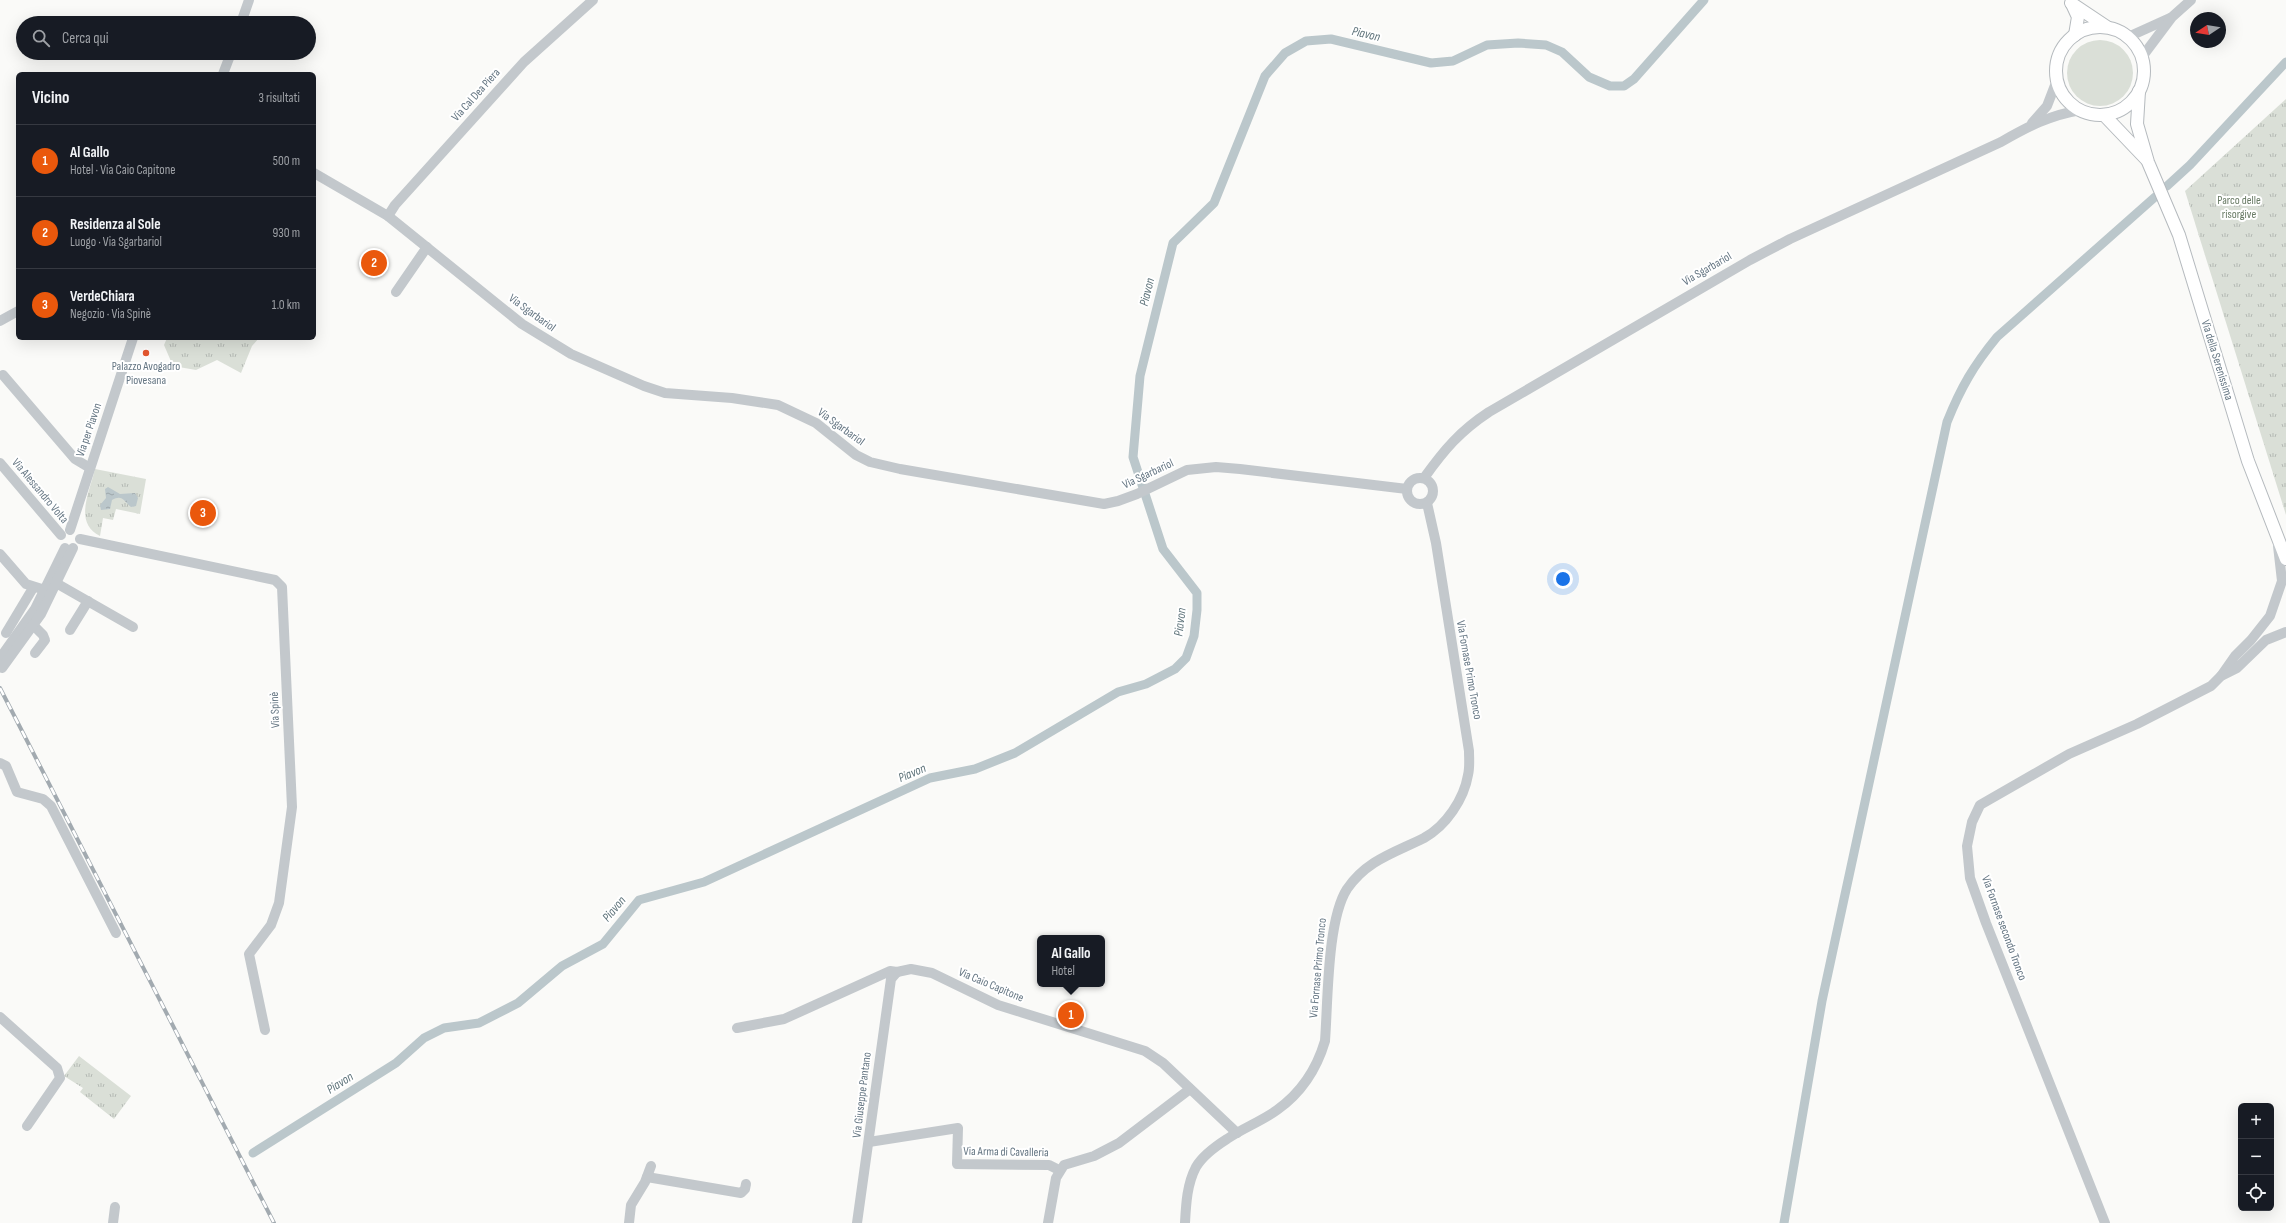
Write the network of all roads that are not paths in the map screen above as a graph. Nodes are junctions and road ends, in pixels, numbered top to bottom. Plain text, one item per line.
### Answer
1 (249, 0) edge
2 (593, 0) edge
3 (2191, 0) edge
4 (2070, 1) edge
5 (243, 16) edge
6 (2172, 17) junction
7 (2107, 28) junction
8 (2075, 35) junction
9 (2128, 37) junction
10 (2142, 57) junction
11 (228, 60) edge
12 (224, 72) edge
13 (2057, 80) junction
14 (2139, 91) junction
15 (2080, 110) junction
16 (2104, 115) junction
17 (2031, 124) junction
18 (2148, 162) junction
19 (316, 174) edge
20 (388, 216) junction
21 (426, 247) junction
22 (396, 292) dead end
23 (16, 312) edge
24 (0, 321) edge
25 (133, 340) edge
26 (3, 375) dead end
27 (0, 464) edge
28 (90, 468) junction
29 (1424, 478) junction
30 (1407, 489) junction
31 (1426, 503) junction
32 (70, 530) junction
33 (61, 535) junction
34 (80, 539) junction
35 (2282, 542) edge
36 (69, 548) junction
37 (0, 554) edge
38 (2286, 559) edge
39 (56, 583) junction
40 (33, 588) junction
41 (44, 590) junction
42 (88, 601) junction
43 (33, 625) junction
44 (133, 627) dead end
45 (70, 630) dead end
46 (2286, 632) edge
47 (6, 633) dead end
48 (35, 653) dead end
49 (0, 658) edge
50 (2, 668) dead end
51 (2221, 676) junction
52 (0, 763) edge
53 (116, 932) dead end
54 (897, 972) junction
55 (0, 1017) edge
56 (737, 1028) dead end
57 (265, 1030) dead end
58 (1190, 1089) junction
59 (27, 1126) dead end
60 (1236, 1133) junction
61 (869, 1142) junction
62 (651, 1166) dead end
63 (1059, 1170) junction
64 (647, 1178) junction
65 (746, 1184) dead end
66 (115, 1207) dead end
67 (113, 1223) edge
68 (629, 1223) edge
69 (857, 1223) edge
70 (1048, 1223) edge
71 (1185, 1223) edge
72 (2105, 1223) edge

1 - 5 street
2 - 20 street, Via Cal Dea Piera
3 - 6 street
4 - 7 main road
4 - 8 main road
6 - 9 street
6 - 10 street
7 - 8 main road
7 - 9 main road
8 - 13 main road
9 - 10 main road
10 - 14 main road
11 - 12 street
13 - 15 main road
13 - 17 street, Via Sgarbariol
14 - 16 main road
14 - 18 main road, Via della Serenissima
15 - 16 main road
15 - 17 street, Via Sgarbariol
16 - 18 main road, Via della Serenissima
17 - 29 street, Via Sgarbariol
18 - 35 main road, Via della Serenissima
19 - 20 street, Via Sgarbariol
20 - 21 street, Via Sgarbariol
21 - 22 street
21 - 30 street, Via Sgarbariol
23 - 24 street
25 - 28 street, Via per Piavon
26 - 28 street
27 - 33 street, Via Alessandro Volta
28 - 32 street, Via per Piavon
29 - 30 street, Via Sgarbariol
29 - 31 street
30 - 31 street
31 - 60 street, Via Fornase Primo Tronco
32 - 33 street
32 - 34 street
33 - 36 street
34 - 36 street
34 - 57 street, Via Spinè
35 - 38 main road, Via della Serenissima
35 - 51 street, Via Fornase secondo Tronco
36 - 39 street
36 - 41 street
37 - 40 street
39 - 42 street
39 - 43 street
40 - 41 street
40 - 47 street
41 - 49 street
42 - 44 street
42 - 45 street
43 - 48 street
43 - 50 street
46 - 51 street, Via Fornase secondo Tronco
51 - 72 street, Via Fornase secondo Tronco
52 - 53 street
54 - 56 street, Via Caio Capitone
54 - 58 street, Via Caio Capitone
54 - 61 street, Via Giuseppe Pantano
55 - 59 street
58 - 60 street, Via Caio Capitone
58 - 63 street, Via Arma di Cavalleria
60 - 71 street, Via Fornase Primo Tronco
61 - 63 street, Via Arma di Cavalleria
61 - 69 street, Via Giuseppe Pantano
62 - 64 street
63 - 70 street, Via Arma di Cavalleria
64 - 65 street
64 - 68 street
66 - 67 street

